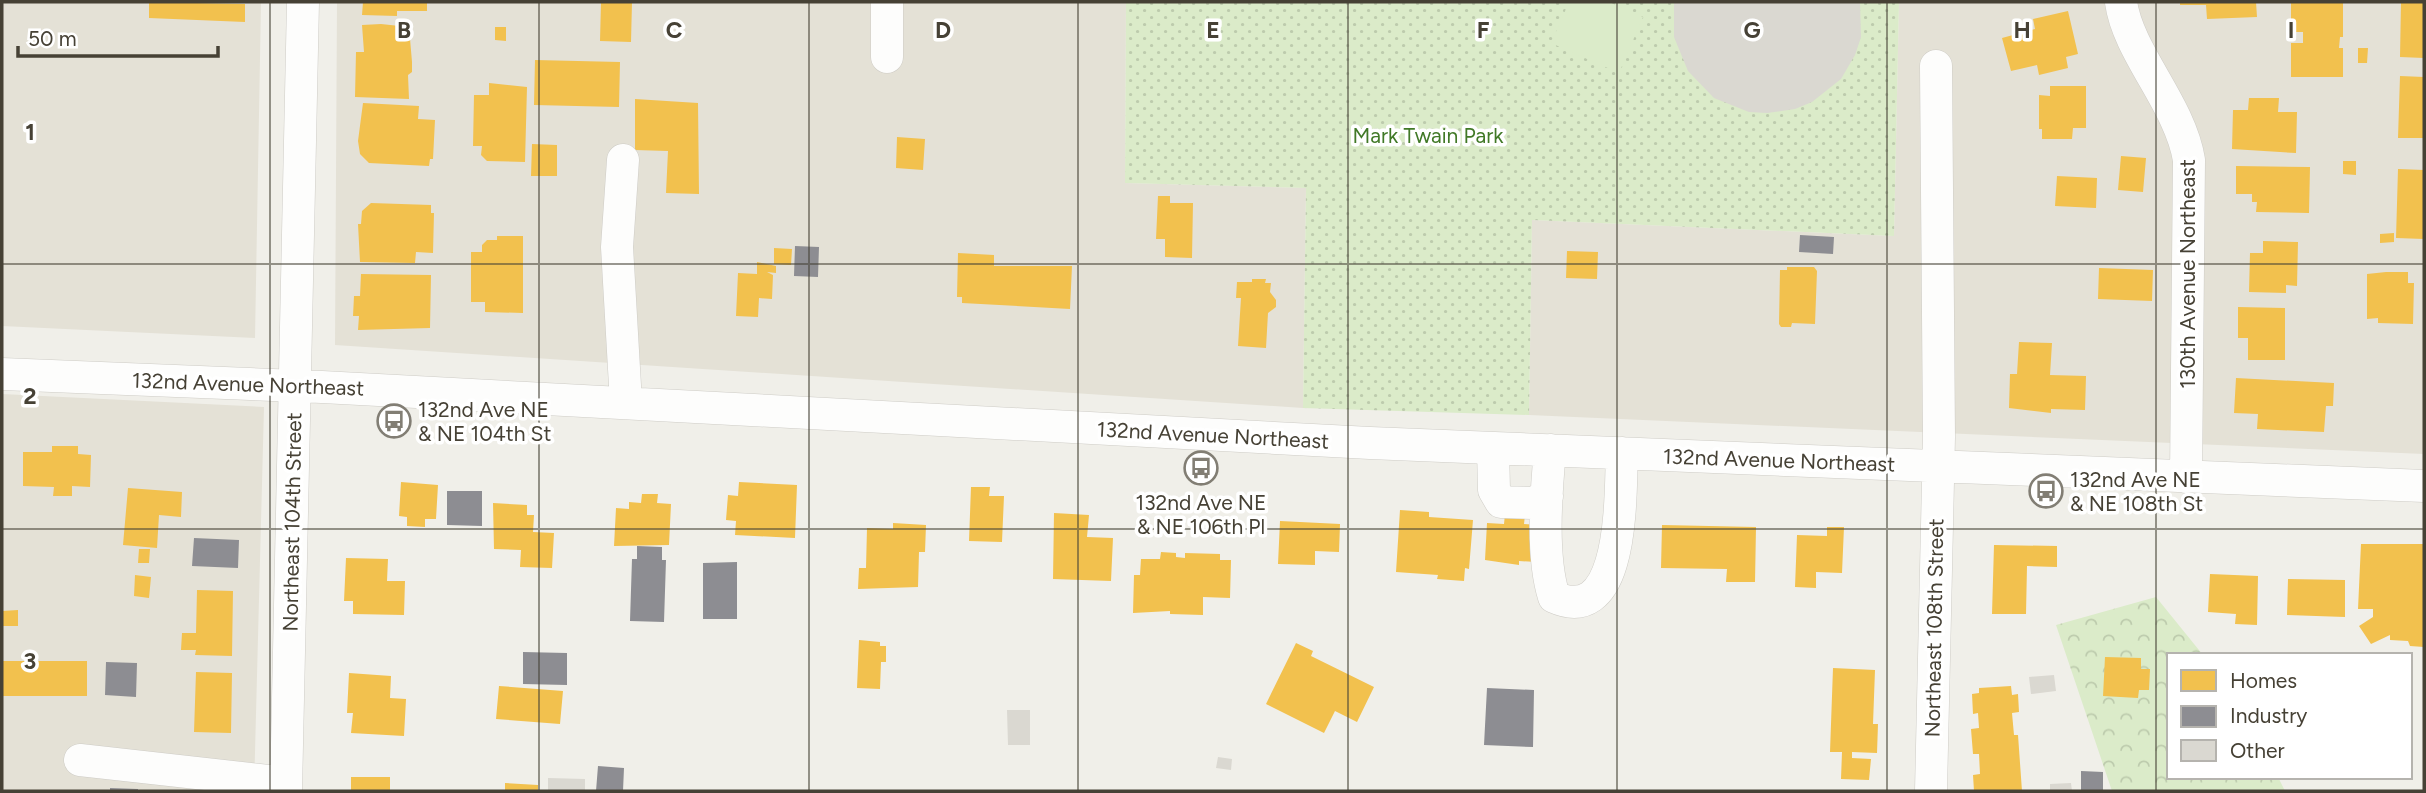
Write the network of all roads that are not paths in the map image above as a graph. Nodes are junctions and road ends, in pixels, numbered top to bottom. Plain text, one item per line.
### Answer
1 (303, 2) edge
2 (887, 2) edge
3 (2121, 2) edge
4 (887, 57) dead end
5 (1936, 66) dead end
6 (623, 160) dead end
7 (2, 374) edge
8 (295, 386) junction
9 (626, 403) junction
10 (1493, 448) junction
11 (1550, 450) junction
12 (1622, 453) junction
13 (1938, 466) junction
14 (2186, 477) junction
15 (2424, 486) edge
16 (1547, 496) junction
17 (80, 760) dead end
18 (286, 787) edge
19 (1931, 791) edge

1 - 8 street, Northeast 104th Street
2 - 4 street
3 - 14 street, 130th Avenue Northeast
5 - 13 street, Northeast 108th Street
6 - 9 street
7 - 8 street, 132nd Avenue Northeast
8 - 9 street, 132nd Avenue Northeast
8 - 18 street, Northeast 104th Street
9 - 10 street, 132nd Avenue Northeast
10 - 11 street, 132nd Avenue Northeast
10 - 16 street
11 - 12 street, 132nd Avenue Northeast
11 - 16 street
12 - 13 street, 132nd Avenue Northeast
12 - 16 street
13 - 14 street, 132nd Avenue Northeast
13 - 19 street, Northeast 108th Street
14 - 15 street, 132nd Avenue Northeast
17 - 18 street

